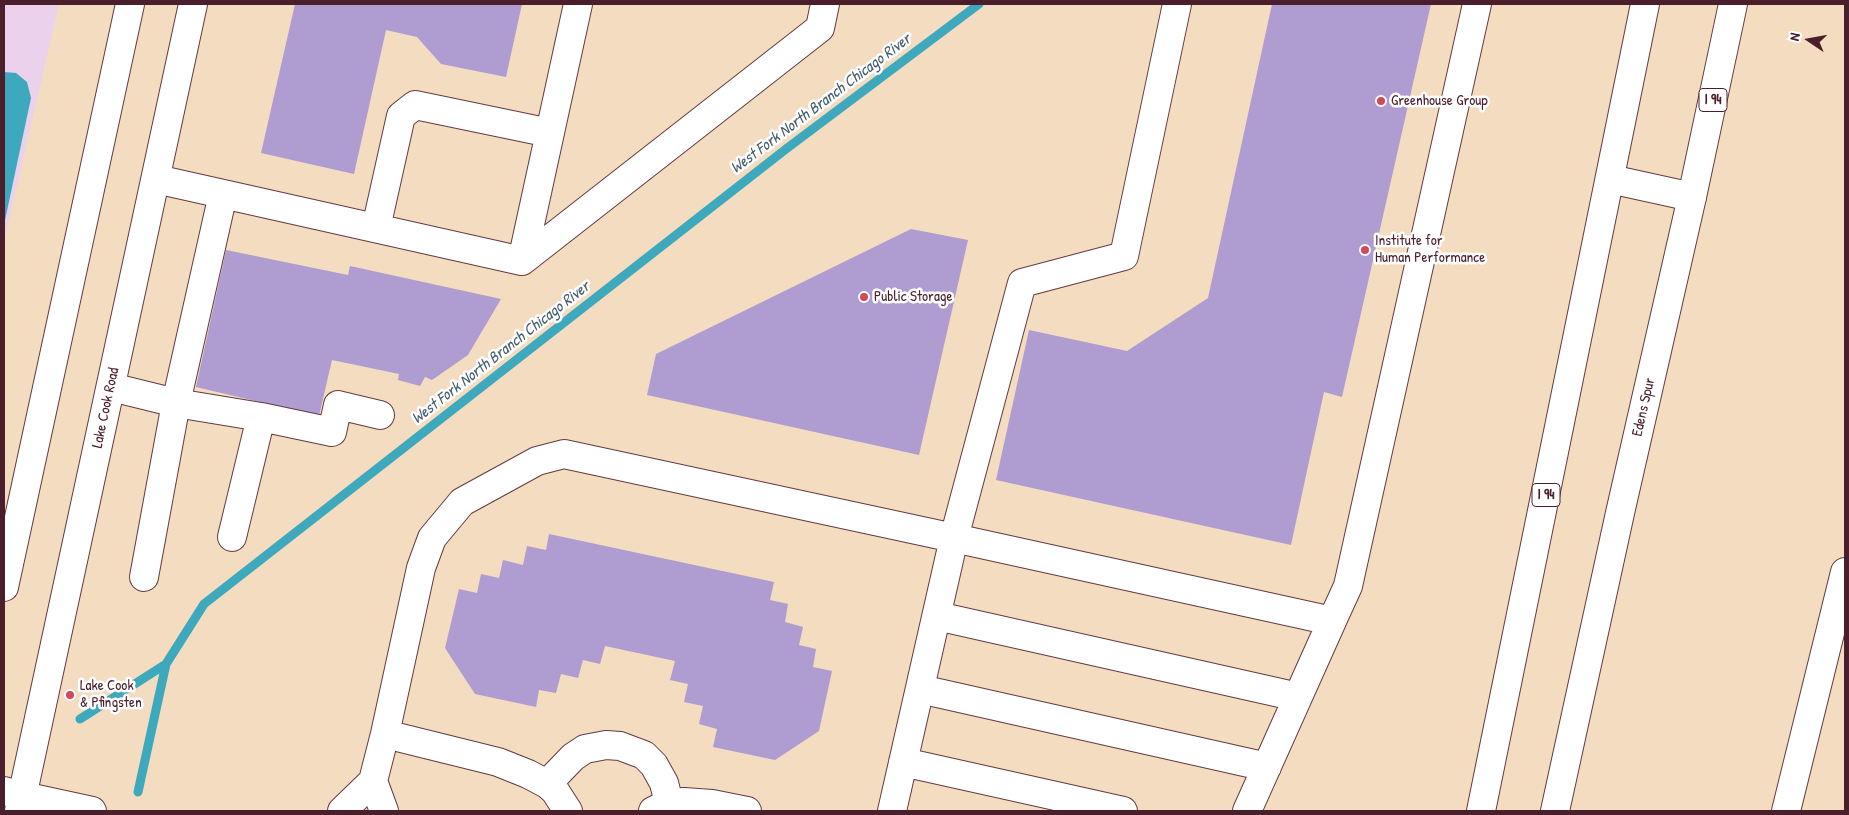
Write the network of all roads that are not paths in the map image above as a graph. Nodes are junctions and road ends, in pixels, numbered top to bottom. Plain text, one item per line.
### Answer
1 (130, 4) edge
2 (193, 4) edge
3 (578, 4) edge
4 (825, 4) edge
5 (1177, 4) edge
6 (1478, 4) edge
7 (1645, 4) edge
8 (1733, 4) edge
9 (550, 134) junction
10 (156, 179) junction
11 (1610, 179) junction
12 (223, 194) junction
13 (1692, 197) junction
14 (376, 228) junction
15 (522, 261) junction
16 (111, 387) junction
17 (176, 403) junction
18 (380, 415) dead end
19 (261, 417) junction
20 (232, 537) dead end
21 (954, 538) junction
22 (1845, 572) edge
23 (144, 577) dead end
24 (4, 587) edge
25 (937, 616) junction
26 (1332, 621) junction
27 (920, 689) junction
28 (1298, 697) junction
29 (385, 734) junction
30 (903, 762) junction
31 (1267, 767) junction
32 (373, 781) junction
33 (547, 784) junction
34 (15, 799) edge
35 (661, 807) edge
36 (88, 810) edge
37 (342, 811) edge
38 (384, 811) edge
39 (568, 811) edge
40 (747, 811) edge
41 (892, 811) edge
42 (1123, 811) edge
43 (1247, 811) edge
44 (1481, 811) edge
45 (1555, 811) edge
46 (1786, 811) edge

1 - 24 main road
2 - 10 main road, Lake Cook Road
3 - 9 main road
4 - 15 main road
5 - 21 main road
6 - 26 main road
7 - 11 main road, I 94
8 - 13 main road, Edens Spur / I 94
9 - 14 main road
9 - 15 main road
10 - 12 main road
10 - 16 main road, Lake Cook Road
11 - 13 main road
11 - 44 main road, I 94
12 - 14 main road
12 - 17 main road
13 - 45 main road, Edens Spur / I 94
14 - 15 main road
16 - 17 main road
16 - 34 main road, Lake Cook Road
17 - 19 main road
17 - 23 main road
18 - 19 main road
19 - 20 main road
21 - 25 main road
21 - 26 main road
21 - 29 main road
22 - 46 main road
25 - 27 main road
25 - 28 main road
26 - 28 main road
27 - 30 main road
27 - 31 main road
28 - 31 main road
29 - 32 main road
29 - 33 main road
30 - 41 main road
30 - 42 main road
31 - 43 main road
32 - 37 main road
32 - 38 main road
33 - 35 main road
33 - 39 main road
34 - 36 main road
35 - 40 main road

